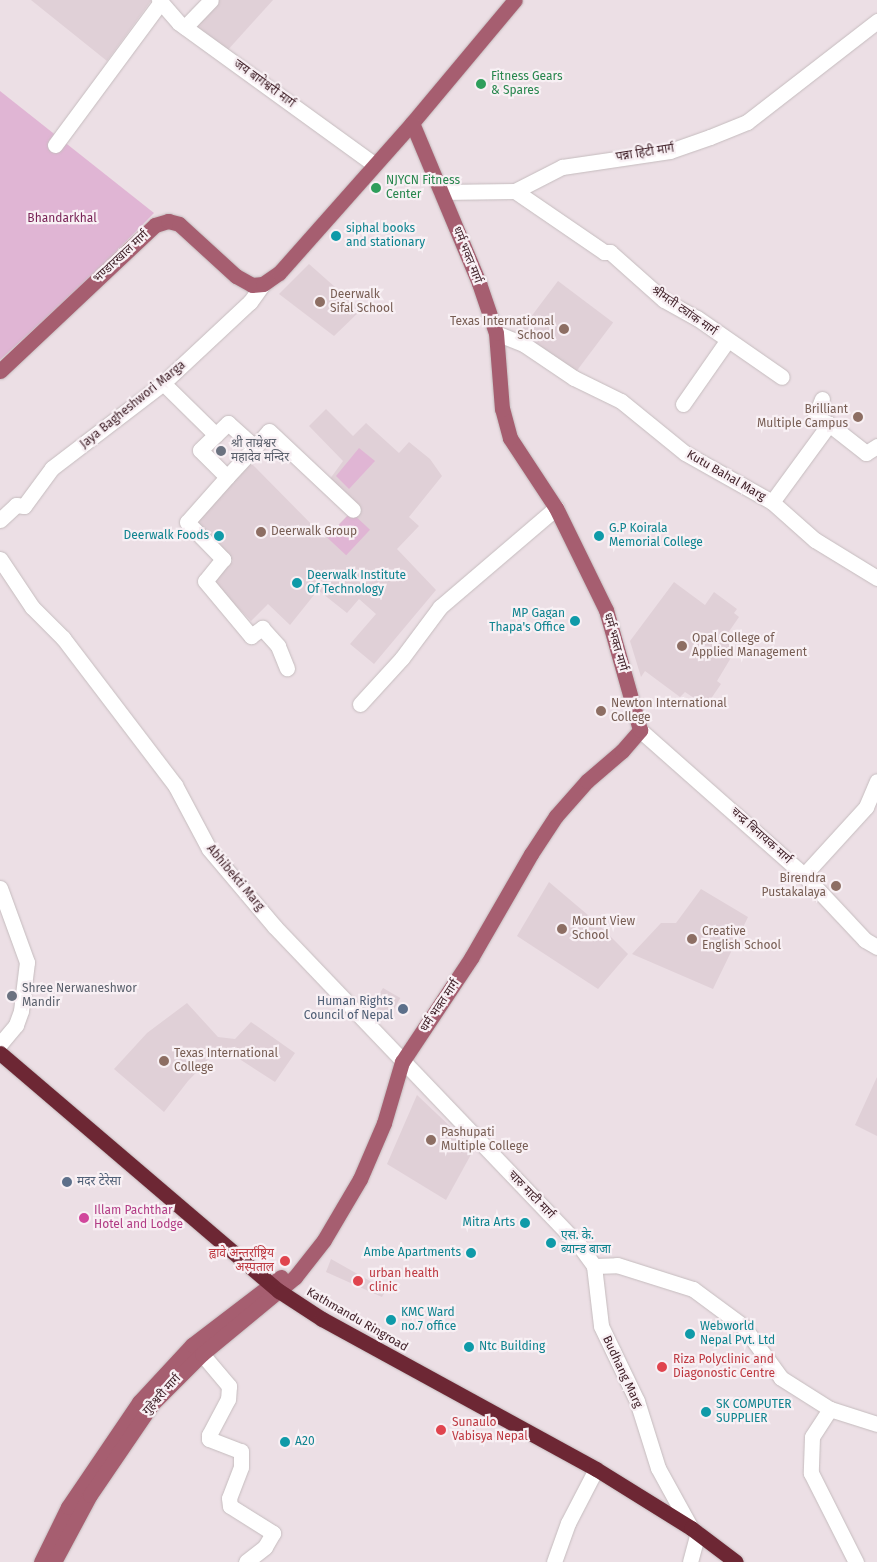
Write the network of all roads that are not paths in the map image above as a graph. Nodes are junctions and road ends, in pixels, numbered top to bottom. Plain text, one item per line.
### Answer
1 (211, 0) edge
2 (516, 0) edge
3 (160, 1) edge
4 (877, 21) edge
5 (185, 27) junction
6 (412, 123) junction
7 (55, 145) dead end
8 (374, 164) junction
9 (515, 191) junction
10 (441, 192) junction
11 (258, 284) junction
12 (496, 333) junction
13 (727, 341) junction
14 (0, 371) edge
15 (782, 377) dead end
16 (164, 383) junction
17 (822, 399) dead end
18 (683, 404) dead end
19 (829, 424) junction
20 (216, 435) junction
21 (877, 446) edge
22 (255, 447) junction
23 (227, 478) junction
24 (772, 502) junction
25 (556, 508) junction
26 (353, 510) dead end
27 (0, 520) edge
28 (0, 559) edge
29 (877, 578) edge
30 (287, 668) dead end
31 (360, 704) dead end
32 (640, 730) junction
33 (877, 782) edge
34 (804, 875) junction
35 (0, 888) edge
36 (877, 947) edge
37 (0, 1044) edge
38 (0, 1053) edge
39 (402, 1062) junction
40 (308, 1260) joint
41 (594, 1266) junction
42 (274, 1288) junction
43 (202, 1354) junction
44 (830, 1409) junction
45 (877, 1424) edge
46 (596, 1469) junction
47 (695, 1530) junction
48 (41, 1562) edge
49 (54, 1562) edge
50 (246, 1562) edge
51 (554, 1562) edge
52 (690, 1562) edge
53 (736, 1562) edge
54 (856, 1562) edge

1 - 5 street
2 - 6 main road
3 - 5 street, जय बागेश्वरी मार्ग
3 - 7 street
4 - 9 street, पन्ना हिटी मार्ग
5 - 8 street, जय बागेश्वरी मार्ग
6 - 8 main road
6 - 10 main road, धर्म भक्त मार्ग
8 - 11 main road
9 - 10 street, पन्ना हिटी मार्ग
9 - 13 street, श्रीमती ट्यांक मार्ग
10 - 12 main road, धर्म भक्त मार्ग
11 - 14 main road, भण्डारखाल मार्ग
11 - 16 street, Jaya Bagheshwori Marga
12 - 24 street, Kutu Bahal Marg
12 - 25 main road, धर्म भक्त मार्ग
13 - 15 street, श्रीमती ट्यांक मार्ग
13 - 18 street
16 - 20 street
16 - 27 street, Jaya Bagheshwori Marga
17 - 19 street
19 - 21 street
19 - 24 street
20 - 22 street
20 - 23 street
22 - 23 street
22 - 26 street
23 - 30 street
24 - 29 street, Kutu Bahal Marg
25 - 31 street
25 - 32 main road, धर्म भक्त मार्ग
28 - 39 street, Abhibekti Marg
32 - 34 street, चन्द्र बिनायक मार्ग
32 - 39 main road, धर्म भक्त मार्ग
33 - 34 street
34 - 36 street, चन्द्र बिनायक मार्ग
35 - 37 street
38 - 42 highway, Kathmandu Ringroad
39 - 40 main road, धर्म भक्त मार्ग
39 - 41 street, चारु माटी मार्ग
40 - 42 main road, गुहेश्वरी मार्ग
41 - 44 street
41 - 47 street, Budhang Marg
42 - 43 main road, गुहेश्वरी मार्ग
42 - 46 highway, Kathmandu Ringroad
42 - 48 main road
43 - 49 main road, गुहेश्वरी मार्ग
43 - 50 street
44 - 45 street
44 - 54 street
46 - 47 highway, Kathmandu Ringroad
46 - 51 street
47 - 52 street
47 - 53 highway, Kathmandu Ringroad

